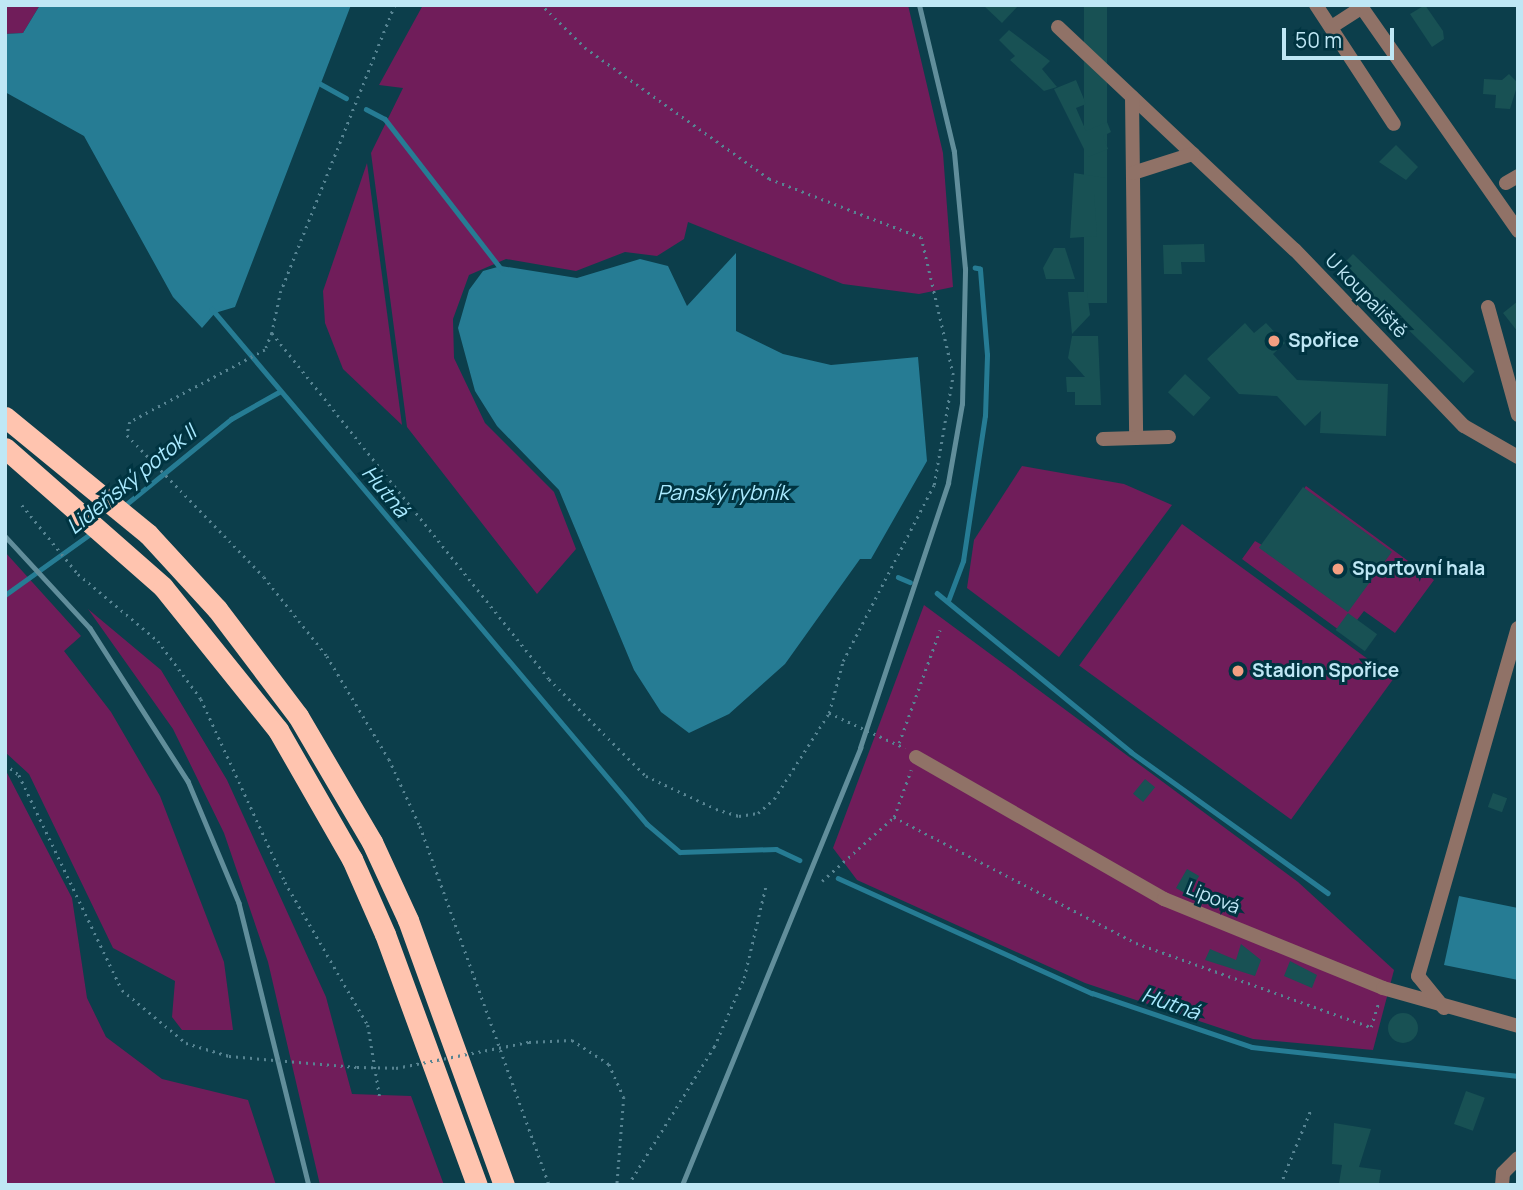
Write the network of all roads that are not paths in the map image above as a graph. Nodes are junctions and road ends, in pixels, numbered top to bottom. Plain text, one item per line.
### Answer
1 (1316, 5) edge
2 (1361, 7) edge
3 (1333, 26) junction
4 (1058, 27) dead end
5 (1132, 97) junction
6 (1394, 124) dead end
7 (1193, 153) junction
8 (1133, 173) junction
9 (1518, 231) edge
10 (1488, 307) dead end
11 (1518, 415) edge
12 (5, 417) edge
13 (1169, 437) dead end
14 (1136, 438) junction
15 (1103, 439) dead end
16 (5, 448) edge
17 (1518, 457) edge
18 (1518, 628) edge
19 (916, 757) road end
20 (1445, 1009) junction
21 (1518, 1026) edge
22 (1518, 1158) edge
23 (477, 1185) edge
24 (504, 1185) edge
25 (1502, 1185) edge

1 - 3 street
2 - 3 street
2 - 9 street
3 - 6 street
4 - 5 street, U koupaliště
5 - 7 street, U koupaliště
5 - 8 street
7 - 8 street
7 - 17 street, U koupaliště
8 - 14 street
10 - 11 street
12 - 24 highway
13 - 14 street
14 - 15 street
16 - 23 highway
18 - 20 street
19 - 20 street, Lipová
20 - 21 street, Lipová
22 - 25 street

